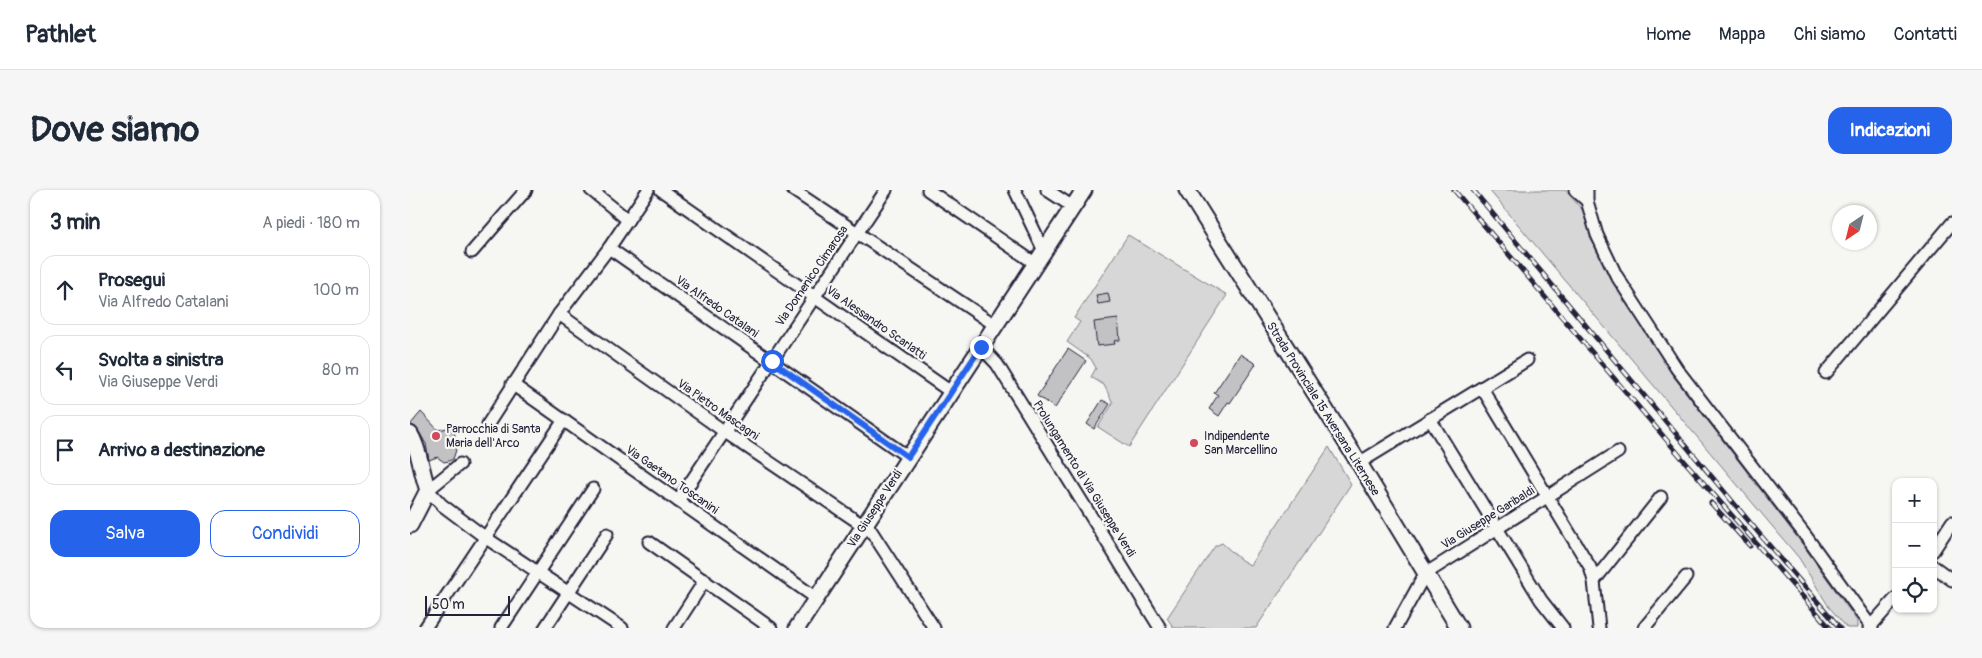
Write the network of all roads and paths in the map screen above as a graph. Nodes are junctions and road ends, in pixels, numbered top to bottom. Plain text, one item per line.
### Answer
1 (526, 190) edge
2 (591, 190) edge
3 (648, 190) edge
4 (661, 190) edge
5 (793, 190) edge
6 (886, 190) edge
7 (928, 190) edge
8 (1015, 190) edge
9 (1047, 190) edge
10 (1084, 190) edge
11 (1187, 190) edge
12 (1575, 190) edge
13 (1587, 195) edge
14 (1073, 207) junction
15 (628, 220) junction
16 (1952, 223) edge
17 (858, 232) junction
18 (609, 248) junction
19 (1044, 251) junction
20 (472, 252) dead end
21 (1036, 264) junction
22 (814, 297) junction
23 (559, 314) junction
24 (996, 325) junction
25 (981, 347) junction
26 (1527, 360) dead end
27 (772, 361) junction
28 (1826, 373) dead end
29 (512, 384) junction
30 (1482, 388) junction
31 (951, 392) junction
32 (1430, 419) junction
33 (564, 420) junction
34 (488, 424) dead end
35 (725, 432) junction
36 (410, 434) edge
37 (1618, 452) dead end
38 (908, 457) junction
39 (1359, 463) junction
40 (460, 464) dead end
41 (593, 489) dead end
42 (428, 490) junction
43 (1549, 496) junction
44 (1661, 497) dead end
45 (678, 501) junction
46 (1952, 522) edge
47 (865, 524) junction
48 (410, 525) edge
49 (1497, 527) junction
50 (607, 534) dead end
51 (486, 538) junction
52 (649, 542) dead end
53 (1937, 544) edge
54 (1936, 568) edge
55 (538, 572) junction
56 (1425, 574) junction
57 (1686, 577) dead end
58 (705, 580) junction
59 (1952, 580) edge
60 (1594, 581) junction
61 (569, 592) junction
62 (816, 598) junction
63 (1892, 603) edge
64 (425, 628) edge
65 (501, 628) edge
66 (545, 628) edge
67 (622, 628) edge
68 (674, 628) edge
69 (771, 628) edge
70 (797, 628) edge
71 (934, 628) edge
72 (1160, 628) edge
73 (1395, 628) edge
74 (1459, 628) edge
75 (1563, 628) edge
76 (1599, 628) edge
77 (1644, 628) edge
78 (1871, 628) edge

1 - 20 street
2 - 15 street
3 - 15 street
4 - 22 street, Via Alessandro Scarlatti
5 - 17 street
6 - 17 street, Via Domenico Cimarosa
7 - 21 street
8 - 19 street
9 - 14 street
10 - 14 street, Via Giuseppe Verdi
11 - 39 street, Strada Provinciale 15 Aversana Liternese
12 - 13 street
13 - 78 street
14 - 19 street, Via Giuseppe Verdi
15 - 18 street
16 - 28 street
17 - 22 street, Via Domenico Cimarosa
17 - 24 street
18 - 23 street
18 - 27 street, Via Alfredo Catalani
19 - 21 street, Via Giuseppe Verdi
21 - 24 street, Via Giuseppe Verdi
22 - 27 street, Via Domenico Cimarosa
22 - 31 street, Via Alessandro Scarlatti
23 - 29 street
23 - 35 street, Via Pietro Mascagni
24 - 25 street, Via Giuseppe Verdi
25 - 31 street, Via Giuseppe Verdi
25 - 72 street, Prolungamento di Via Giuseppe Verdi
26 - 30 street
27 - 35 street, Via Domenico Cimarosa
27 - 38 street, Via Alfredo Catalani
29 - 33 street, Via Gaetano Toscanini
29 - 34 street
30 - 32 street
30 - 43 street
31 - 38 street, Via Giuseppe Verdi
32 - 39 street
32 - 49 street
33 - 45 street, Via Gaetano Toscanini
33 - 51 street
35 - 45 street, Via Domenico Cimarosa
35 - 47 street, Via Pietro Mascagni
36 - 42 street
37 - 43 street, Via Giuseppe Garibaldi
38 - 47 street, Via Giuseppe Verdi
39 - 56 street, Strada Provinciale 15 Aversana Liternese
40 - 42 street
41 - 55 street
42 - 48 street
42 - 51 street
43 - 49 street, Via Giuseppe Garibaldi
43 - 60 street
44 - 60 street
45 - 62 street, Via Gaetano Toscanini
46 - 53 street
47 - 62 street, Via Giuseppe Verdi
47 - 71 street
49 - 56 street, Via Giuseppe Garibaldi
49 - 75 street
50 - 61 street
51 - 55 street
51 - 64 street
52 - 58 street
54 - 59 street
55 - 61 street
55 - 65 street
56 - 73 street, Via Giuseppe Garibaldi
56 - 74 street, Strada Provinciale 15 Aversana Liternese
57 - 77 street
58 - 68 street
58 - 69 street
60 - 76 street
61 - 66 street
61 - 67 street
62 - 70 street, Via Giuseppe Verdi
63 - 78 street

